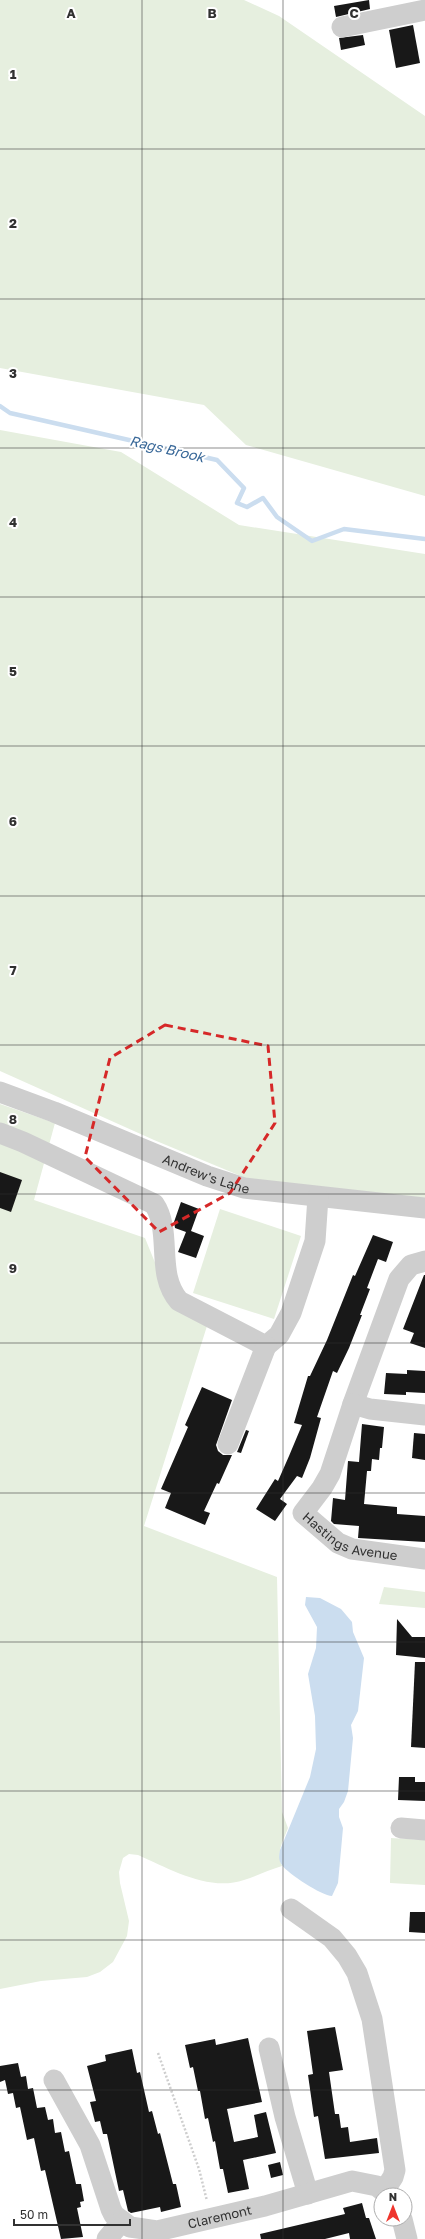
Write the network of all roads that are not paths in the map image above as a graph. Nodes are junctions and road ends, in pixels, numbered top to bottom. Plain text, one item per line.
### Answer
1 (425, 10) edge
2 (342, 26) dead end
3 (0, 1092) edge
4 (0, 1133) edge
5 (318, 1197) junction
6 (425, 1208) edge
7 (425, 1261) edge
8 (266, 1346) junction
9 (352, 1404) junction
10 (425, 1415) edge
11 (228, 1444) dead end
12 (425, 1559) edge
13 (401, 1828) dead end
14 (425, 1830) edge
15 (291, 1909) dead end
16 (269, 2048) dead end
17 (54, 2080) dead end
18 (375, 2187) edge
19 (389, 2187) edge
20 (308, 2194) junction
21 (122, 2221) junction
22 (404, 2227) edge
23 (107, 2239) edge
24 (407, 2239) edge

1 - 2 street
3 - 5 street, Andrew's Lane
4 - 8 street
5 - 6 street, Andrew's Lane
5 - 8 street
7 - 9 street, Hastings Avenue
8 - 11 street
9 - 10 street
9 - 12 street, Hastings Avenue
13 - 14 street
15 - 19 street
16 - 20 street
17 - 21 street, Claremont
18 - 20 street, Claremont
20 - 21 street, Claremont
21 - 23 street
22 - 24 street

